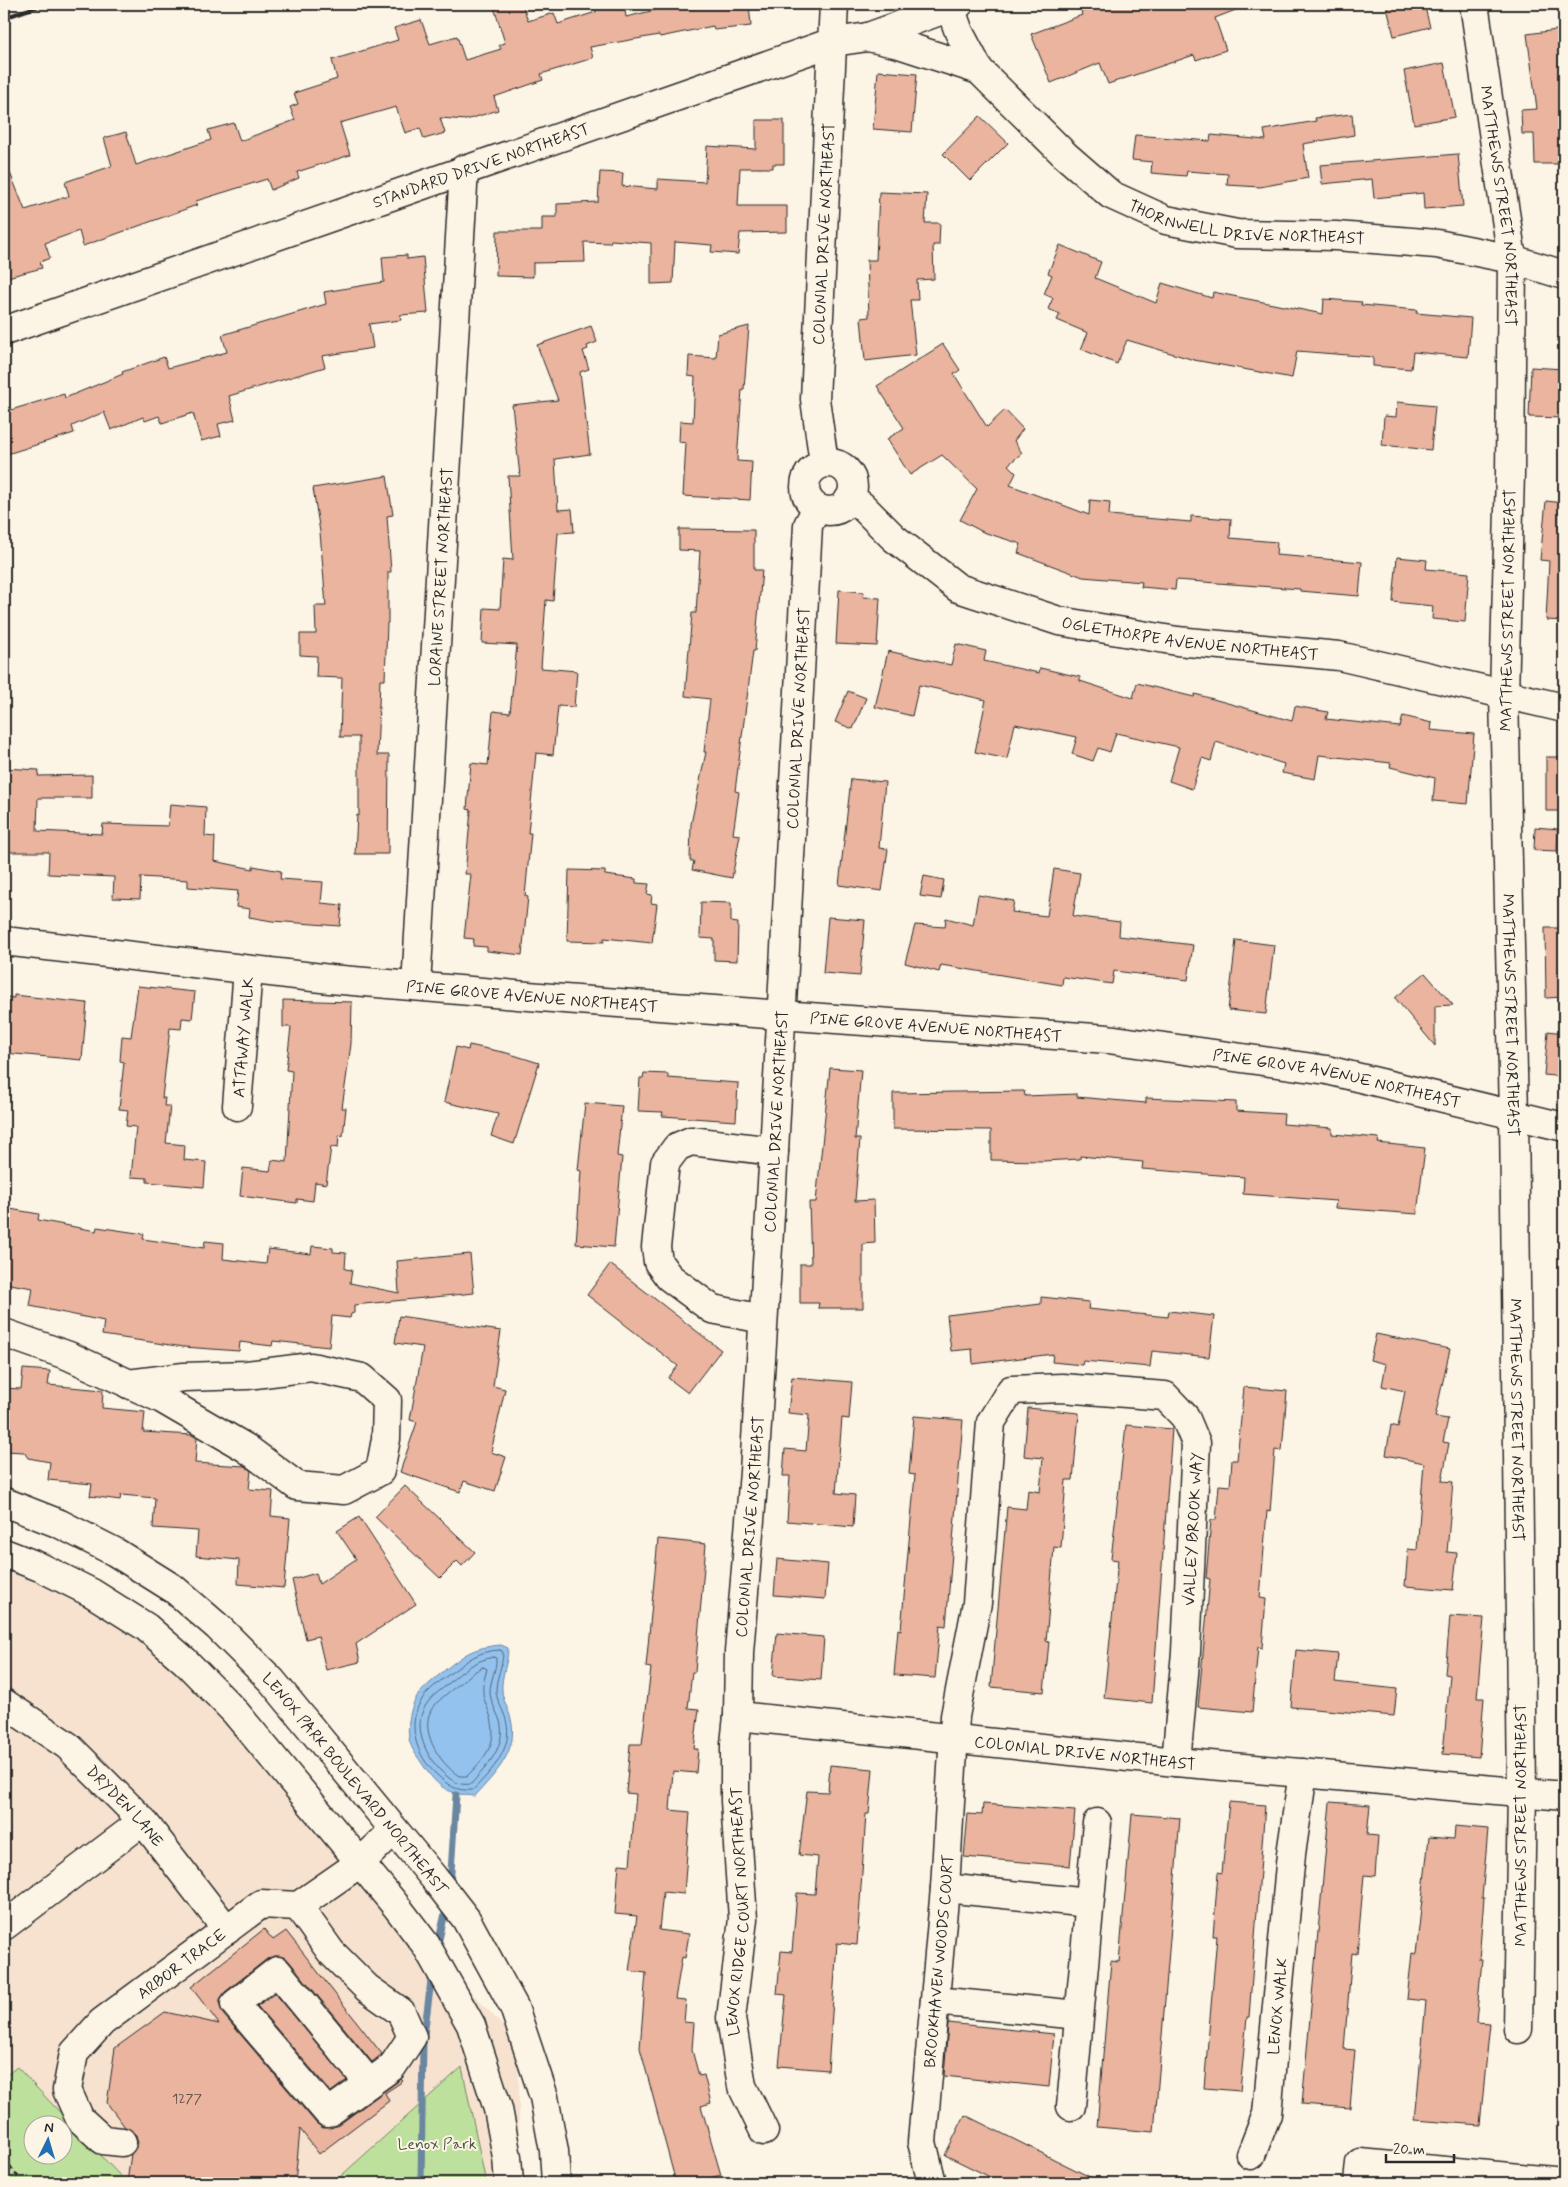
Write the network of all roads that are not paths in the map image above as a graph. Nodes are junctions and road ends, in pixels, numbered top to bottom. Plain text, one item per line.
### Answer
1 (834, 4) edge
2 (1474, 4) edge
3 (954, 5) edge
4 (868, 37) junction
5 (833, 42) junction
6 (979, 70) junction
7 (464, 169) junction
8 (1512, 259) junction
9 (1564, 275) edge
10 (4, 331) edge
11 (824, 463) junction
12 (849, 499) junction
13 (818, 508) junction
14 (1504, 695) junction
15 (1564, 708) edge
16 (4, 941) edge
17 (248, 970) junction
18 (416, 986) junction
19 (781, 1014) junction
20 (238, 1106) dead end
21 (1514, 1114) junction
22 (1564, 1127) edge
23 (774, 1151) junction
24 (764, 1319) junction
25 (4, 1333) edge
26 (128, 1384) junction
27 (4, 1502) edge
28 (4, 1553) edge
29 (4, 1703) edge
30 (738, 1716) junction
31 (954, 1738) junction
32 (1176, 1762) junction
33 (1303, 1773) junction
34 (1522, 1792) junction
35 (1564, 1796) edge
36 (143, 1821) junction
37 (1097, 1824) dead end
38 (394, 1830) junction
39 (360, 1863) junction
40 (945, 1888) junction
41 (1089, 1903) junction
42 (298, 1906) junction
43 (4, 1926) edge
44 (227, 1930) junction
45 (935, 2001) junction
46 (1079, 2015) junction
47 (1518, 2029) dead end
48 (369, 2083) junction
49 (1071, 2106) dead end
50 (764, 2131) dead end
51 (122, 2142) dead end
52 (1251, 2155) dead end
53 (1564, 2182) edge
54 (509, 2183) edge
55 (556, 2183) edge
56 (932, 2183) edge
57 (1358, 2183) edge

1 - 5 street, COLONIAL DRIVE NORTHEAST
2 - 8 street, MATTHEWS STREET NORTHEAST
3 - 4 street, STANDARD DRIVE NORTHEAST
3 - 6 street, THORNWELL DRIVE NORTHEAST
4 - 5 street, STANDARD DRIVE NORTHEAST
4 - 6 street, THORNWELL DRIVE NORTHEAST
5 - 7 street, STANDARD DRIVE NORTHEAST
5 - 11 street, COLONIAL DRIVE NORTHEAST
6 - 8 street, THORNWELL DRIVE NORTHEAST
7 - 10 street, STANDARD DRIVE NORTHEAST
7 - 18 street, LORAINE STREET NORTHEAST
8 - 9 street, THORNWELL DRIVE NORTHEAST
8 - 14 street, MATTHEWS STREET NORTHEAST
11 - 12 street
11 - 13 street
12 - 13 street
12 - 14 street, OGLETHORPE AVENUE NORTHEAST
13 - 19 street, COLONIAL DRIVE NORTHEAST
14 - 15 street, OGLETHORPE AVENUE NORTHEAST
14 - 21 street, MATTHEWS STREET NORTHEAST
16 - 17 street, PINE GROVE AVENUE NORTHEAST
17 - 18 street, PINE GROVE AVENUE NORTHEAST
17 - 20 street, ATTAWAY WALK
18 - 19 street, PINE GROVE AVENUE NORTHEAST
19 - 21 street, PINE GROVE AVENUE NORTHEAST
19 - 23 street, COLONIAL DRIVE NORTHEAST
21 - 22 street, PINE GROVE AVENUE NORTHEAST
21 - 34 street, MATTHEWS STREET NORTHEAST
23 - 24 street, COLONIAL DRIVE NORTHEAST
23 - 24 street
24 - 30 street, COLONIAL DRIVE NORTHEAST
25 - 26 street
26 - 26 street
27 - 38 street, LENOX PARK BOULEVARD NORTHEAST
28 - 39 street
29 - 36 street, DRYDEN LANE
30 - 31 street, COLONIAL DRIVE NORTHEAST
30 - 50 street, LENOX RIDGE COURT NORTHEAST
31 - 32 street, COLONIAL DRIVE NORTHEAST
31 - 32 street, VALLEY BROOK WAY
31 - 40 street, BROOKHAVEN WOODS COURT
32 - 33 street, COLONIAL DRIVE NORTHEAST
33 - 34 street, COLONIAL DRIVE NORTHEAST
33 - 52 street, LENOX WALK
34 - 35 street, COLONIAL DRIVE NORTHEAST
34 - 47 street, MATTHEWS STREET NORTHEAST
36 - 43 street
36 - 44 street, DRYDEN LANE
37 - 41 street
38 - 39 street
38 - 55 street, LENOX PARK BOULEVARD NORTHEAST
39 - 42 street
39 - 54 street
40 - 41 street
40 - 45 street, BROOKHAVEN WOODS COURT
41 - 46 street
42 - 44 street, ARBOR TRACE
42 - 48 street
44 - 51 street, ARBOR TRACE
45 - 46 street
45 - 56 street, BROOKHAVEN WOODS COURT
46 - 49 street
48 - 48 street
53 - 57 street

